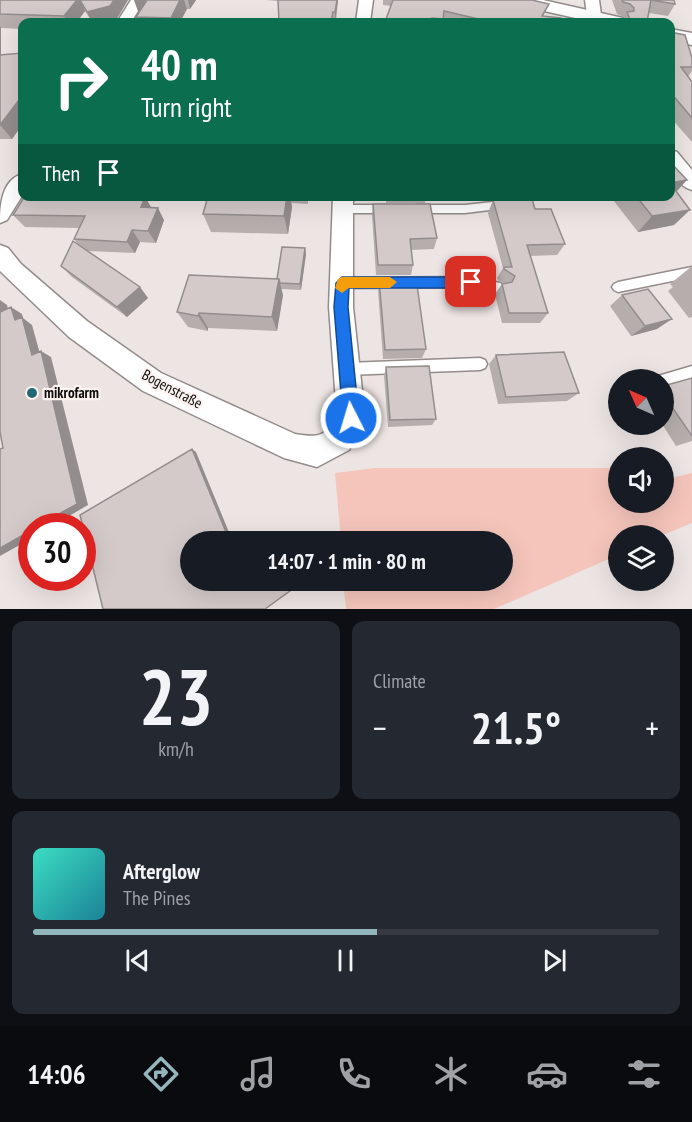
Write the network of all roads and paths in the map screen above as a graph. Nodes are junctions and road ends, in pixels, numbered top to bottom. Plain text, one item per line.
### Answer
1 (138, 0) edge
2 (366, 0) edge
3 (519, 0) edge
4 (593, 13) edge
5 (127, 18) edge
6 (363, 18) edge
7 (675, 35) edge
8 (692, 39) edge
9 (675, 162) edge
10 (692, 183) edge
11 (18, 188) edge
12 (343, 203) edge
13 (502, 205) edge
14 (0, 215) edge
15 (0, 254) edge
16 (692, 272) edge
17 (342, 283) junction
18 (618, 287) dead end
19 (500, 288) edge
20 (480, 364) dead end
21 (346, 369) junction
22 (692, 372) edge
23 (674, 377) edge

1 - 5 street
2 - 6 street
3 - 4 street
7 - 8 street
9 - 10 street
11 - 14 street
12 - 13 lane
12 - 17 street
15 - 21 street, Bogenstraße
16 - 18 lane
17 - 19 lane
17 - 21 street
20 - 21 lane
22 - 23 lane

